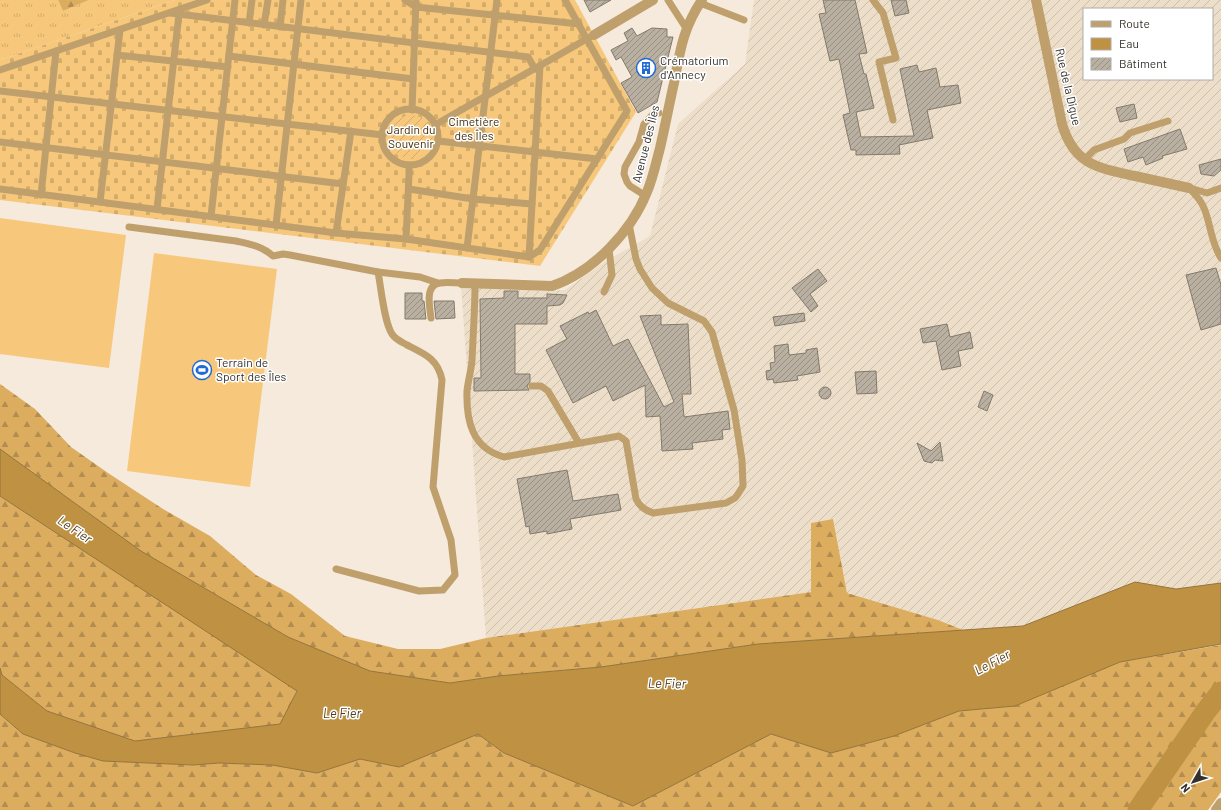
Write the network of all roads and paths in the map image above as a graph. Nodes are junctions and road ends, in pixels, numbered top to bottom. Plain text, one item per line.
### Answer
1 (207, 0) edge
2 (235, 0) edge
3 (252, 0) edge
4 (268, 0) edge
5 (283, 0) edge
6 (301, 0) edge
7 (405, 0) edge
8 (497, 0) edge
9 (565, 0) edge
10 (653, 0) edge
11 (668, 0) edge
12 (874, 0) edge
13 (1036, 0) edge
14 (701, 1) edge
15 (416, 4) edge
16 (638, 4) edge
17 (170, 13) junction
18 (179, 14) junction
19 (495, 16) junction
20 (744, 20) dead end
21 (233, 21) junction
22 (249, 23) junction
23 (579, 24) junction
24 (264, 25) junction
25 (280, 27) junction
26 (686, 28) junction
27 (298, 29) junction
28 (120, 30) junction
29 (590, 37) junction
30 (414, 43) junction
31 (56, 51) junction
32 (490, 52) junction
33 (118, 55) junction
34 (229, 56) junction
35 (174, 61) junction
36 (294, 64) junction
37 (228, 67) junction
38 (537, 68) junction
39 (0, 70) edge
40 (413, 79) junction
41 (0, 91) edge
42 (485, 95) junction
43 (52, 97) junction
44 (112, 104) junction
45 (168, 110) junction
46 (412, 110) junction
47 (659, 113) dead end
48 (222, 116) junction
49 (893, 120) dead end
50 (1168, 121) dead end
51 (287, 124) junction
52 (435, 125) junction
53 (351, 131) junction
54 (383, 135) junction
55 (438, 141) junction
56 (0, 142) edge
57 (479, 146) junction
58 (46, 148) junction
59 (534, 152) junction
60 (106, 155) junction
61 (597, 159) junction
62 (1084, 160) junction
63 (162, 162) junction
64 (409, 165) junction
65 (216, 169) junction
66 (281, 177) junction
67 (343, 184) junction
68 (1189, 188) junction
69 (1221, 188) edge
70 (0, 189) edge
71 (409, 189) junction
72 (41, 194) junction
73 (646, 196) junction
74 (473, 199) junction
75 (100, 202) junction
76 (532, 204) junction
77 (157, 209) junction
78 (211, 216) junction
79 (629, 224) junction
80 (276, 225) junction
81 (128, 227) dead end
82 (336, 233) junction
83 (406, 239) junction
84 (467, 248) junction
85 (609, 249) junction
86 (529, 256) junction
87 (1221, 258) edge
88 (378, 272) junction
89 (438, 283) junction
90 (462, 283) joint
91 (475, 284) junction
92 (604, 292) dead end
93 (431, 318) dead end
94 (532, 386) dead end
95 (579, 443) junction
96 (336, 570) dead end
97 (1221, 803) edge
98 (1216, 810) edge

1 - 17 lane
2 - 21 lane
3 - 22 lane
4 - 24 lane
5 - 25 lane
6 - 27 lane
7 - 15 lane
8 - 19 lane
9 - 23 lane
10 - 16 street
11 - 26 lane
12 - 49 lane
13 - 62 street, Rue de la Digue
14 - 20 lane
14 - 26 street, Avenue des Îles
15 - 19 lane
15 - 30 lane
16 - 29 street
17 - 18 lane
17 - 28 lane
18 - 21 lane
18 - 35 lane
19 - 23 lane
19 - 32 lane
21 - 22 lane
21 - 34 lane
22 - 24 lane
23 - 29 lane
24 - 25 lane
25 - 27 lane
26 - 73 street, Avenue des Îles
27 - 30 lane
27 - 36 lane
28 - 31 lane
28 - 33 lane
29 - 38 lane
29 - 61 lane
30 - 32 lane
30 - 40 lane
31 - 39 lane
31 - 43 lane
32 - 38 lane
32 - 42 lane
33 - 35 lane
33 - 44 lane
34 - 36 lane
34 - 37 lane
35 - 37 lane
35 - 45 lane
36 - 40 lane
36 - 51 lane
37 - 48 lane
38 - 42 lane
38 - 59 lane
40 - 46 lane
41 - 43 lane
42 - 52 lane
42 - 57 lane
43 - 44 lane
43 - 58 lane
44 - 45 lane
44 - 60 lane
45 - 48 lane
45 - 63 lane
46 - 52 lane
46 - 54 lane
47 - 73 lane
48 - 51 lane
48 - 65 lane
50 - 62 lane
51 - 53 lane
51 - 66 lane
52 - 55 lane
53 - 54 lane
53 - 67 lane
54 - 64 lane
55 - 57 lane
55 - 64 lane
56 - 58 lane
57 - 59 lane
57 - 74 lane
58 - 60 lane
58 - 72 lane
59 - 61 lane
59 - 76 lane
60 - 63 lane
60 - 75 lane
61 - 86 lane
62 - 68 street, Rue de la Digue
63 - 65 lane
63 - 77 lane
64 - 71 lane
65 - 66 lane
65 - 78 lane
66 - 67 lane
66 - 80 lane
67 - 82 lane
68 - 69 lane
68 - 87 lane
70 - 72 lane
71 - 74 lane
71 - 83 lane
72 - 75 lane
73 - 79 street, Avenue des Îles
74 - 76 lane
74 - 84 lane
75 - 77 lane
76 - 86 lane
77 - 78 lane
78 - 80 lane
79 - 85 street, Avenue des Îles
79 - 95 lane
80 - 82 lane
81 - 88 lane
82 - 83 lane
83 - 84 lane
84 - 86 lane
85 - 91 street, Avenue des Îles
85 - 92 lane
88 - 89 lane
88 - 96 lane
89 - 90 lane
89 - 93 lane
90 - 91 street, Avenue des Îles
91 - 95 lane
94 - 95 lane
97 - 98 street

